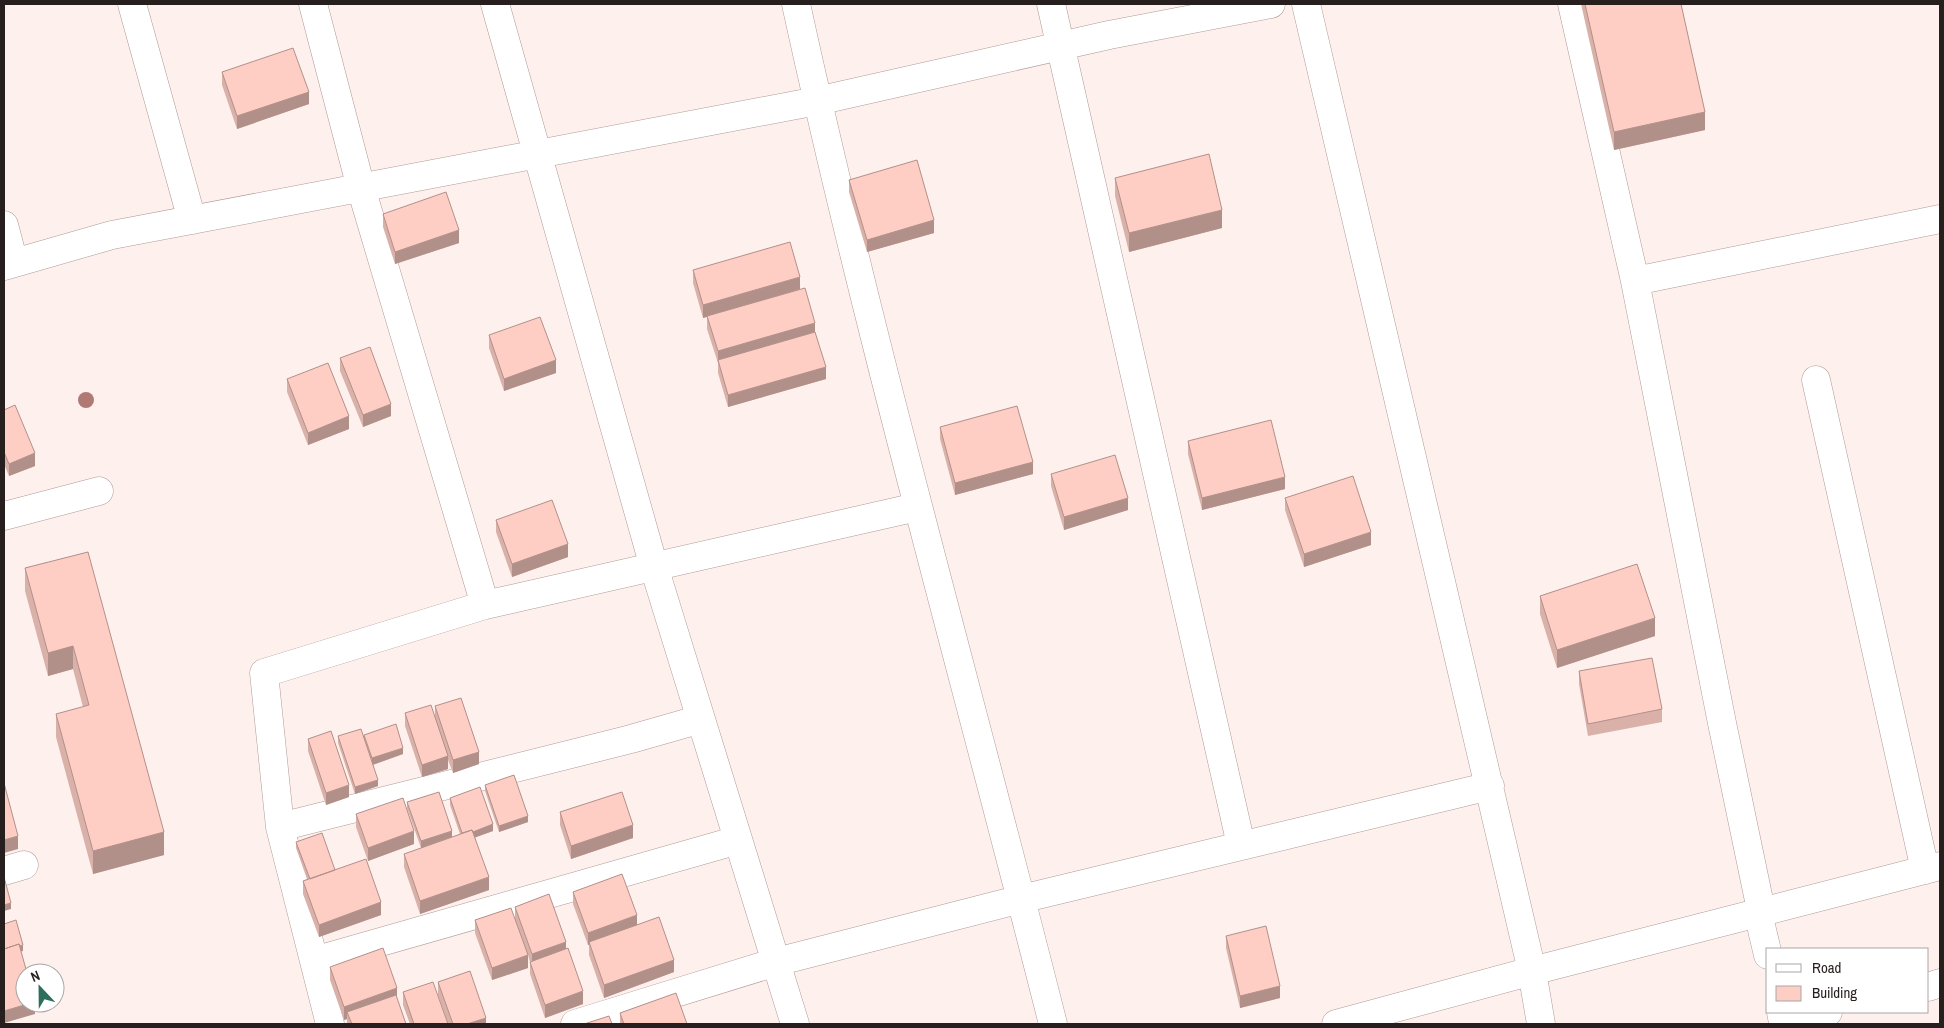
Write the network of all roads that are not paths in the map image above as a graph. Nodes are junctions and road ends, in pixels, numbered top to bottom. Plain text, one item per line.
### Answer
1 (132, 4) edge
2 (313, 4) edge
3 (494, 4) edge
4 (796, 4) edge
5 (1052, 4) edge
6 (1270, 4) edge
7 (1306, 4) edge
8 (1572, 4) edge
9 (1061, 46) junction
10 (817, 101) junction
11 (536, 155) junction
12 (361, 188) junction
13 (1940, 219) edge
14 (192, 220) junction
15 (4, 225) edge
16 (9, 265) edge
17 (1635, 281) junction
18 (1816, 380) dead end
19 (99, 491) dead end
20 (917, 506) junction
21 (4, 516) edge
22 (654, 567) junction
23 (485, 605) junction
24 (701, 719) junction
25 (1490, 786) junction
26 (280, 827) junction
27 (738, 840) junction
28 (1241, 845) junction
29 (1932, 868) edge
30 (1021, 899) junction
31 (1758, 913) junction
32 (1766, 948) edge
33 (314, 961) junction
34 (776, 962) junction
35 (1532, 971) junction
36 (1781, 1013) edge
37 (1824, 1013) edge
38 (330, 1024) edge
39 (575, 1024) edge
40 (795, 1024) edge
41 (1053, 1024) edge
42 (1336, 1024) edge
43 (1541, 1024) edge

1 - 14 street
2 - 12 street
3 - 11 street
4 - 10 street
5 - 9 street
6 - 9 street
7 - 25 street
8 - 17 street
9 - 10 street
9 - 28 street
10 - 11 street
10 - 20 street
11 - 12 street
11 - 22 street
12 - 14 street
12 - 23 street
13 - 17 street
14 - 16 street
15 - 16 street
17 - 31 street
18 - 29 street
19 - 21 street
20 - 22 street
20 - 30 street
22 - 23 street
22 - 24 street
23 - 26 street
24 - 26 street
24 - 27 street
25 - 28 street
25 - 35 street
26 - 33 street
27 - 33 street
27 - 34 street
28 - 30 street
29 - 31 street
30 - 34 street
30 - 41 street
31 - 32 street
31 - 35 street
33 - 38 street
34 - 39 street
34 - 40 street
35 - 42 street
35 - 43 street
36 - 37 street

